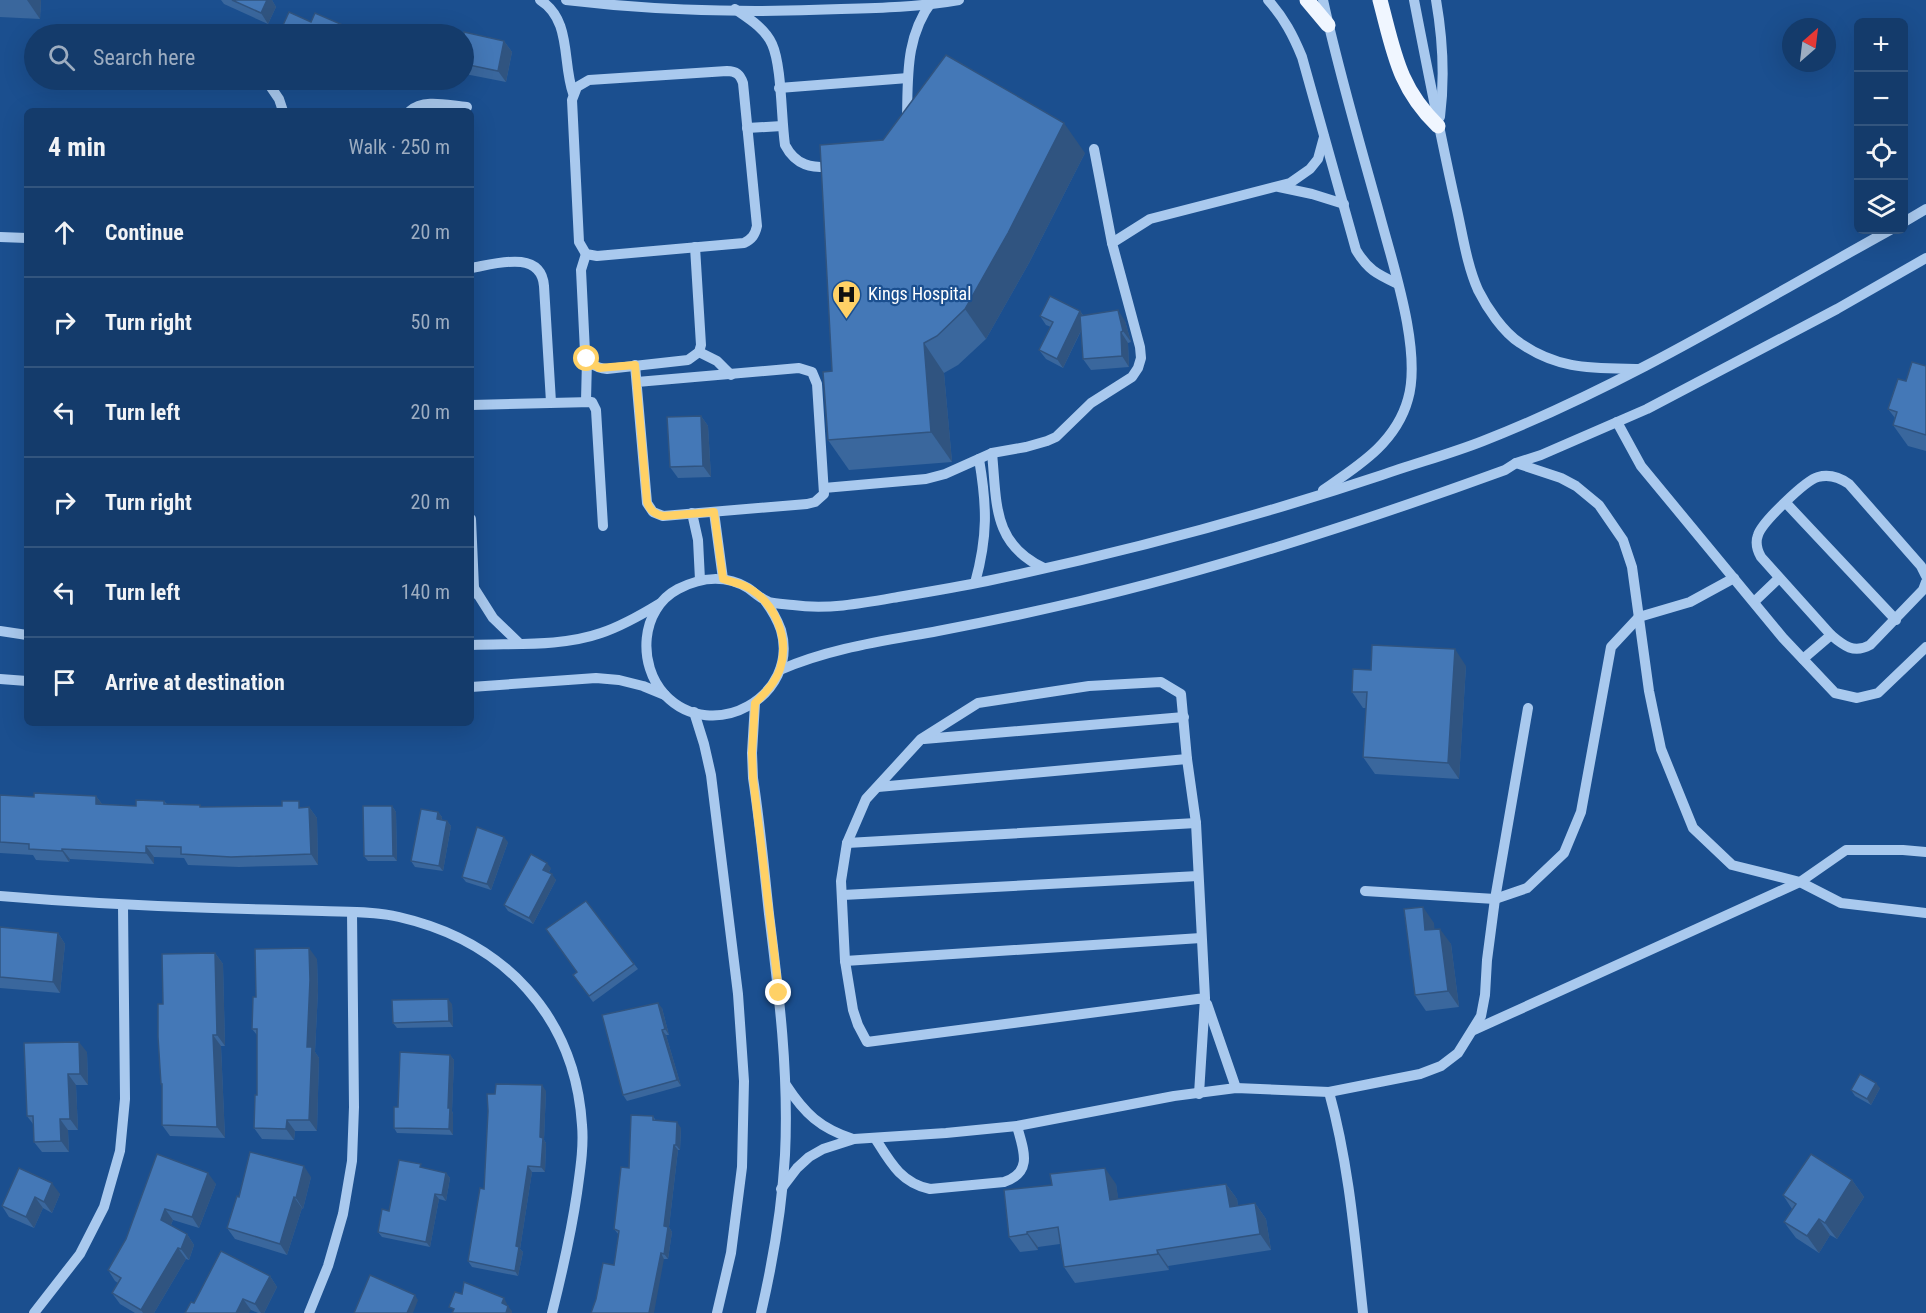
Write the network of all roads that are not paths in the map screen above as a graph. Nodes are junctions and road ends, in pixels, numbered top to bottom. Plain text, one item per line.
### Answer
1 (540, 0) edge
2 (566, 0) edge
3 (959, 0) edge
4 (1268, 0) edge
5 (1307, 0) edge
6 (1323, 0) edge
7 (1380, 0) edge
8 (1414, 0) edge
9 (1436, 0) edge
10 (930, 3) edge
11 (735, 9) junction
12 (1328, 25) junction
13 (908, 78) junction
14 (779, 87) junction
15 (273, 90) edge
16 (573, 93) junction
17 (467, 107) dead end
18 (282, 108) edge
19 (414, 108) edge
20 (782, 126) junction
21 (1438, 126) junction
22 (747, 128) junction
23 (904, 131) edge
24 (1324, 137) junction
25 (1094, 149) dead end
26 (843, 166) edge
27 (1279, 187) junction
28 (1344, 204) junction
29 (1926, 209) edge
30 (1908, 220) edge
31 (1883, 234) edge
32 (0, 237) edge
33 (24, 238) edge
34 (1112, 243) junction
35 (695, 248) junction
36 (586, 254) junction
37 (1926, 258) edge
38 (474, 268) edge
39 (1398, 284) junction
40 (699, 352) junction
41 (587, 359) junction
42 (635, 365) junction
43 (1641, 369) junction
44 (731, 375) junction
45 (637, 382) junction
46 (586, 401) junction
47 (550, 402) junction
48 (474, 405) edge
49 (1617, 422) junction
50 (992, 453) junction
51 (979, 459) junction
52 (1516, 463) junction
53 (824, 488) junction
54 (1313, 498) junction
55 (1786, 503) junction
56 (714, 512) junction
57 (692, 513) junction
58 (603, 526) dead end
59 (1044, 569) junction
60 (1926, 576) edge
61 (1734, 578) junction
62 (1779, 578) junction
63 (723, 579) junction
64 (700, 580) junction
65 (1926, 582) edge
66 (975, 583) junction
67 (474, 594) edge
68 (765, 601) junction
69 (662, 602) junction
70 (1754, 602) junction
71 (1639, 617) junction
72 (1896, 620) junction
73 (0, 631) edge
74 (24, 634) edge
75 (1831, 635) junction
76 (519, 643) junction
77 (474, 645) edge
78 (1926, 647) edge
79 (1803, 659) junction
80 (780, 670) junction
81 (0, 679) edge
82 (24, 681) edge
83 (474, 687) edge
84 (665, 695) junction
85 (755, 703) junction
86 (1528, 708) dead end
87 (694, 712) junction
88 (1184, 717) junction
89 (921, 739) junction
90 (1187, 759) junction
91 (878, 787) junction
92 (1196, 823) junction
93 (847, 843) junction
94 (1926, 852) edge
95 (1197, 876) junction
96 (1800, 882) junction
97 (1365, 891) dead end
98 (843, 895) junction
99 (0, 896) edge
100 (1495, 898) junction
101 (123, 906) junction
102 (352, 912) junction
103 (1926, 913) edge
104 (1201, 938) junction
105 (845, 961) junction
106 (1205, 998) junction
107 (1473, 1030) junction
108 (785, 1084) junction
109 (1236, 1088) junction
110 (1329, 1092) junction
111 (1199, 1094) junction
112 (1017, 1126) junction
113 (875, 1138) junction
114 (854, 1139) junction
115 (781, 1189) junction
116 (33, 1313) edge
117 (309, 1313) edge
118 (552, 1313) edge
119 (717, 1313) edge
120 (761, 1313) edge
121 (1364, 1313) edge

1 - 16 street
2 - 11 street
3 - 10 street
4 - 24 street
5 - 12 main road
6 - 12 street
7 - 21 main road
8 - 21 street
9 - 21 street
10 - 11 street
10 - 13 street
11 - 14 street
12 - 39 street
13 - 14 street
13 - 23 street
14 - 20 street
15 - 18 street
16 - 22 street
16 - 36 street
17 - 19 street
20 - 22 street
20 - 26 street
21 - 43 street
22 - 35 street
24 - 27 street
24 - 28 street
25 - 34 street
27 - 28 street
27 - 34 street
28 - 39 street
29 - 30 street
31 - 43 street
32 - 33 street
34 - 50 street
35 - 36 street
35 - 40 street
36 - 41 street
37 - 49 street
38 - 47 street
39 - 54 street
40 - 42 street
40 - 44 street
41 - 42 street
41 - 46 street
42 - 45 street
43 - 54 street
44 - 45 street
44 - 53 street
45 - 57 street
46 - 47 street
46 - 58 street
47 - 48 street
49 - 52 street
49 - 61 street
50 - 51 street
50 - 59 street
51 - 53 street
51 - 66 street
52 - 71 street
52 - 80 street
53 - 56 street
54 - 59 street
55 - 60 street
55 - 62 street
55 - 72 street
56 - 57 street
56 - 63 street
57 - 64 street
59 - 66 street
61 - 70 street
61 - 71 street
62 - 70 street
62 - 75 street
63 - 64 street
63 - 68 street
64 - 69 street
65 - 72 street
66 - 68 street
67 - 76 street
68 - 80 street
69 - 76 street
69 - 84 street
70 - 79 street
71 - 96 street
71 - 100 street
72 - 75 street
73 - 74 street
75 - 79 street
76 - 77 street
78 - 79 street
80 - 85 street
81 - 82 street
83 - 84 street
84 - 87 street
85 - 87 street
85 - 108 street
86 - 100 street
87 - 119 street
88 - 89 street
88 - 89 street
88 - 90 street
89 - 91 street
90 - 91 street
90 - 92 street
91 - 93 street
92 - 93 street
92 - 95 street
93 - 98 street
94 - 96 street
95 - 98 street
95 - 104 street
96 - 103 street
96 - 107 street
97 - 100 street
98 - 105 street
99 - 101 street
100 - 107 street
101 - 102 street
101 - 116 street
102 - 117 street
102 - 118 street
104 - 105 street
104 - 106 street
105 - 106 street
106 - 109 street
106 - 111 street
107 - 110 street
108 - 114 street
108 - 115 street
109 - 110 street
109 - 111 street
110 - 121 street
111 - 112 street
112 - 113 street
112 - 113 street
113 - 114 street
114 - 115 street
115 - 120 street

